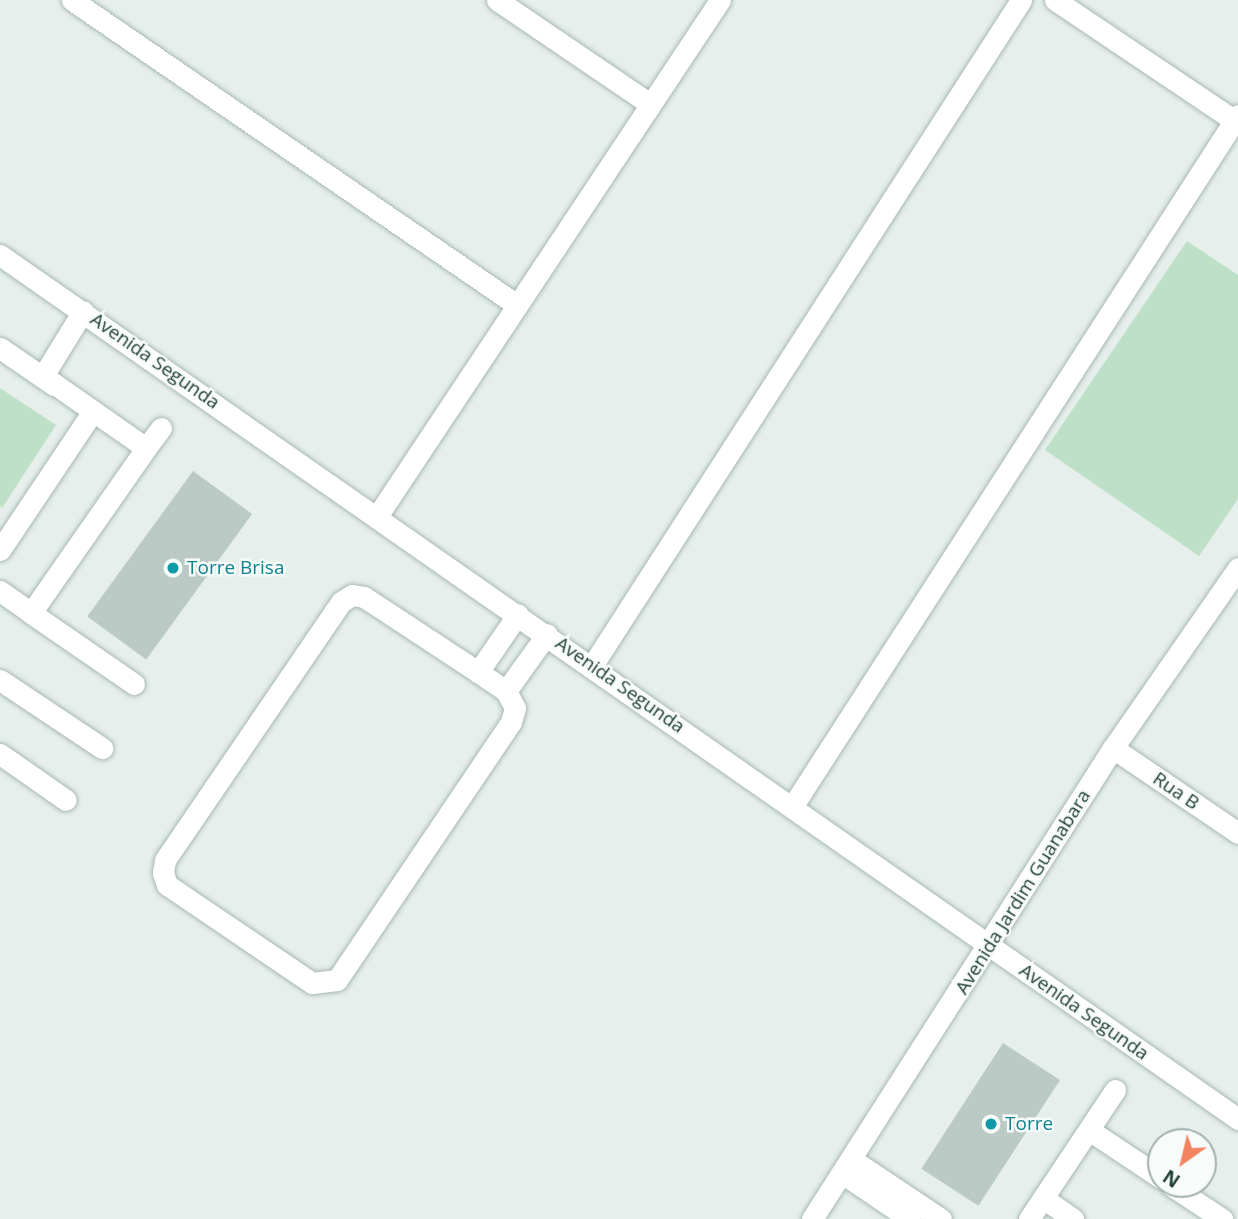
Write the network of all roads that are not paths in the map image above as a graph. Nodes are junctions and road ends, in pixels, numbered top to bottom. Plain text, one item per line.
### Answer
1 (72, 0) edge
2 (497, 0) edge
3 (720, 0) edge
4 (1021, 0) edge
5 (1055, 0) edge
6 (650, 104) junction
7 (1237, 120) edge
8 (0, 255) edge
9 (517, 305) junction
10 (82, 312) junction
11 (0, 348) edge
12 (93, 411) junction
13 (161, 428) dead end
14 (146, 448) junction
15 (378, 515) junction
16 (0, 550) edge
17 (1238, 568) edge
18 (0, 591) edge
19 (31, 613) junction
20 (518, 614) junction
21 (547, 634) junction
22 (592, 666) junction
23 (478, 672) junction
24 (0, 680) edge
25 (134, 684) dead end
26 (506, 691) junction
27 (102, 748) dead end
28 (1113, 748) junction
29 (0, 754) edge
30 (66, 800) dead end
31 (792, 807) junction
32 (1238, 833) edge
33 (989, 946) junction
34 (1115, 1090) dead end
35 (1238, 1119) edge
36 (1088, 1130) junction
37 (846, 1166) junction
38 (1147, 1169) edge
39 (1043, 1198) junction
40 (1190, 1198) edge
41 (812, 1219) edge
42 (911, 1219) edge
43 (941, 1219) edge
44 (1029, 1219) edge
45 (1073, 1219) edge
46 (1222, 1219) edge

1 - 9 street
2 - 6 street
3 - 6 street
4 - 22 street
5 - 7 street
6 - 9 street
7 - 31 street
8 - 10 street, Avenida Segunda
9 - 15 street
10 - 12 street
10 - 15 street, Avenida Segunda
11 - 12 street
12 - 14 street
12 - 16 street
13 - 14 street
14 - 19 street
15 - 20 street, Avenida Segunda
17 - 28 street, Avenida Jardim Guanabara
18 - 19 street
19 - 25 street
20 - 21 street, Avenida Segunda
20 - 23 street
21 - 22 street, Avenida Segunda
21 - 26 street
22 - 31 street, Avenida Segunda
23 - 26 street
23 - 26 street
24 - 27 street
28 - 32 street, Rua B
28 - 33 street, Avenida Jardim Guanabara
29 - 30 street
31 - 33 street, Avenida Segunda
33 - 35 street, Avenida Segunda
33 - 37 street, Avenida Jardim Guanabara
34 - 36 street
36 - 38 street
36 - 39 street
37 - 41 street, Avenida Jardim Guanabara
37 - 42 street
37 - 43 street
39 - 44 street
39 - 45 street
40 - 46 street

